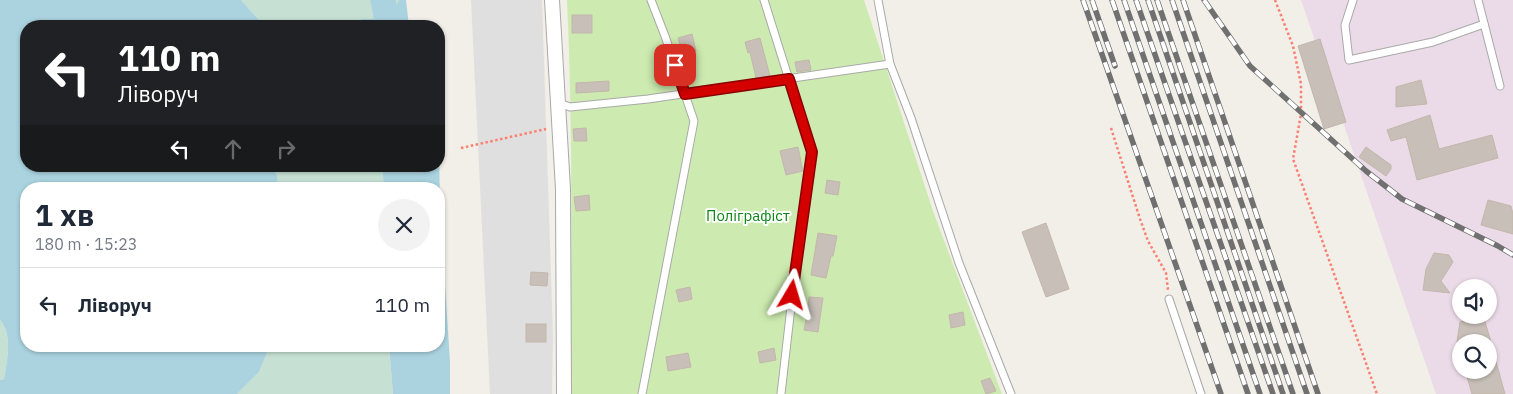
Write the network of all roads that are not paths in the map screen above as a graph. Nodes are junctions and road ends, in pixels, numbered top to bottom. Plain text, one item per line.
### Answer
1 (552, 0) edge
2 (651, 0) edge
3 (764, 0) edge
4 (878, 0) edge
5 (1353, 0) edge
6 (1478, 0) edge
7 (1484, 24) junction
8 (890, 64) junction
9 (789, 79) junction
10 (1500, 86) dead end
11 (685, 94) junction
12 (559, 103) junction
13 (1169, 299) road end
14 (564, 394) edge
15 (642, 394) edge
16 (780, 394) edge
17 (1011, 394) edge
18 (1201, 394) edge

1 - 12 street
2 - 11 lane
3 - 9 lane
4 - 8 lane
5 - 7 lane
6 - 7 lane
7 - 10 lane
8 - 9 lane
8 - 17 lane
9 - 11 lane
9 - 16 lane
11 - 12 lane
11 - 15 lane
12 - 14 street
13 - 18 lane

